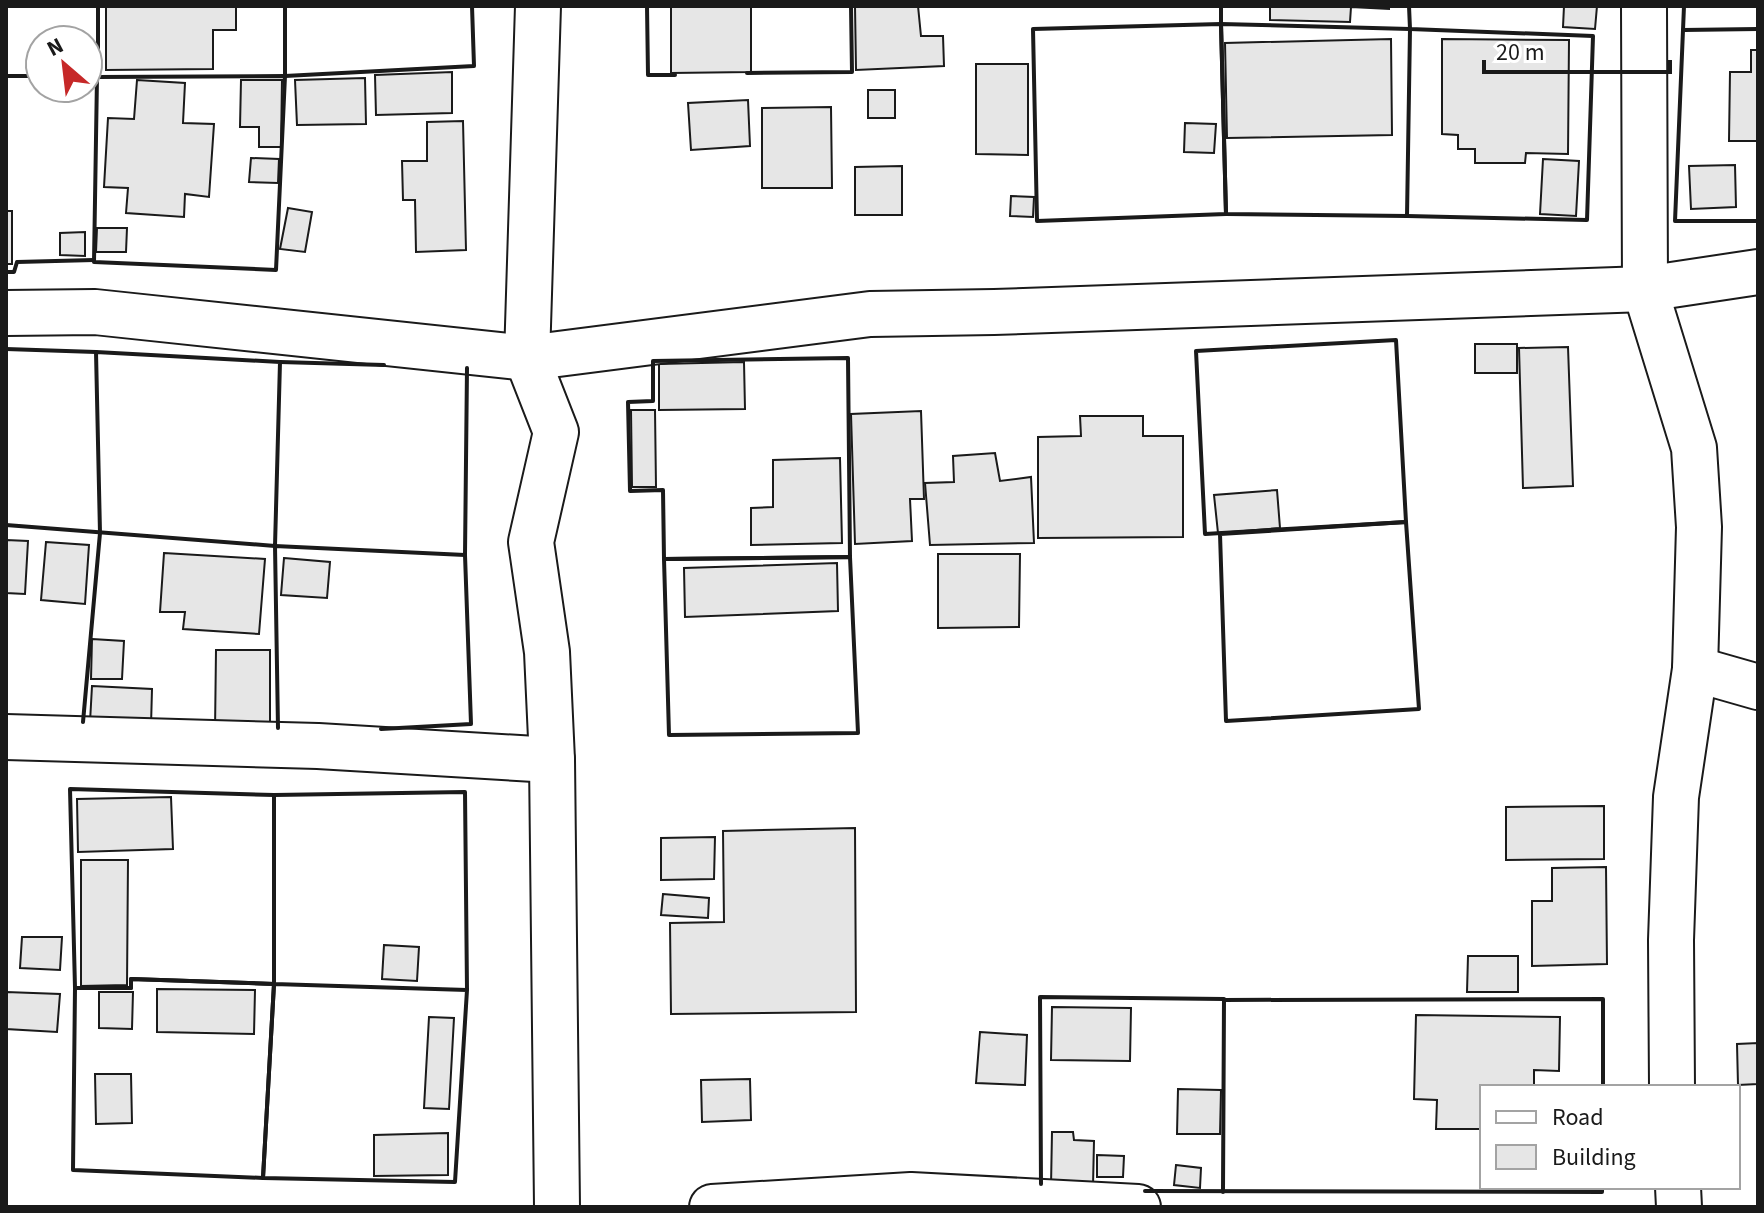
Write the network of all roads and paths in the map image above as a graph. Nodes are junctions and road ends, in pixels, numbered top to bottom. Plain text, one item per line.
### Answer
1 (538, 6) edge
2 (1644, 6) edge
3 (1758, 272) edge
4 (1645, 289) junction
5 (6, 313) edge
6 (527, 358) junction
7 (1695, 669) junction
8 (1758, 687) edge
9 (6, 737) edge
10 (552, 760) junction
11 (1672, 1085) edge
12 (557, 1207) edge
13 (712, 1207) edge
14 (1138, 1207) edge

1 - 6 street
2 - 4 street
3 - 4 street
4 - 6 street
4 - 7 street
5 - 6 street
6 - 10 street
7 - 8 street
7 - 11 street
9 - 10 street
10 - 12 street
13 - 14 street

